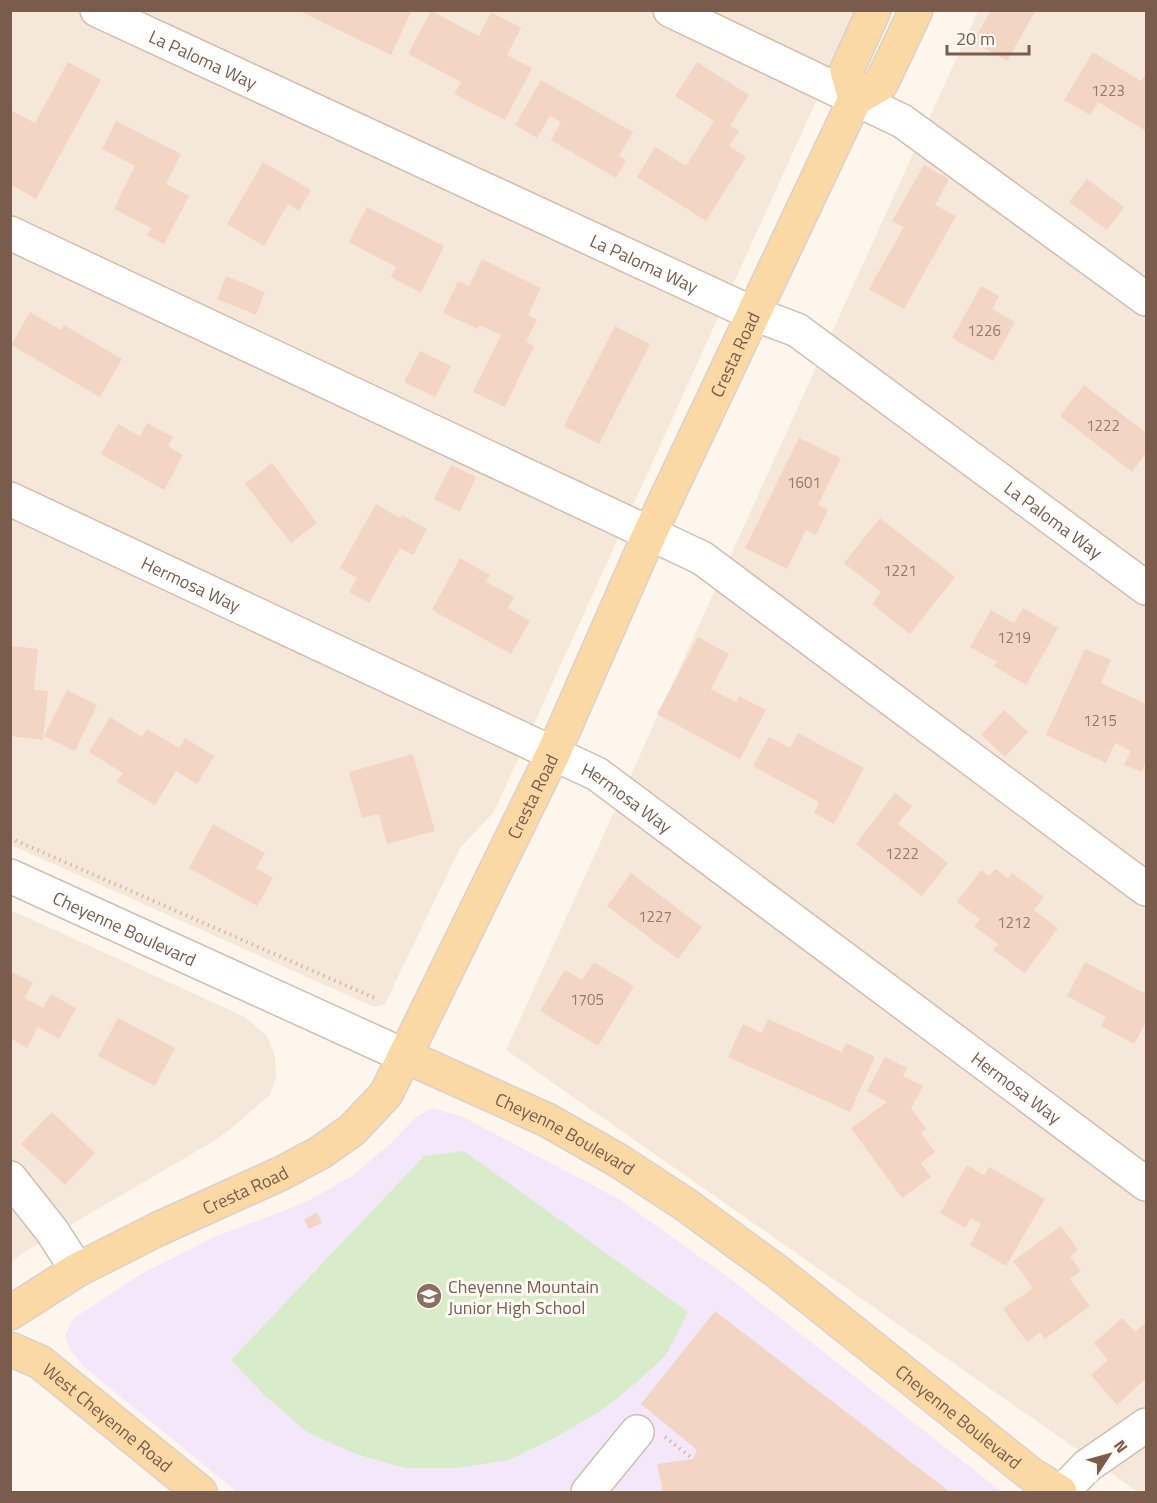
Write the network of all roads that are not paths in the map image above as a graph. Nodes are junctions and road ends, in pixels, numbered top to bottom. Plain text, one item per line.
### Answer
1 (97, 10) edge
2 (670, 10) edge
3 (874, 10) edge
4 (916, 10) edge
5 (855, 99) junction
6 (10, 233) edge
7 (1146, 299) edge
8 (754, 314) junction
9 (10, 499) edge
10 (650, 533) junction
11 (1146, 588) edge
12 (553, 754) junction
13 (10, 876) edge
14 (1146, 889) edge
15 (405, 1056) junction
16 (10, 1178) edge
17 (1146, 1184) edge
18 (77, 1270) junction
19 (10, 1313) edge
20 (10, 1349) edge
21 (1146, 1425) edge
22 (637, 1432) dead end
23 (200, 1492) edge
24 (588, 1492) edge
25 (1061, 1492) edge

1 - 8 street, La Paloma Way
2 - 5 street
3 - 5 main road
4 - 5 main road
5 - 7 street
5 - 8 main road, Cresta Road
6 - 10 street
8 - 10 main road, Cresta Road
8 - 11 street, La Paloma Way
9 - 12 street, Hermosa Way
10 - 12 main road, Cresta Road
10 - 14 street
12 - 15 main road, Cresta Road
12 - 17 street, Hermosa Way
13 - 15 street, Cheyenne Boulevard
15 - 18 main road, Cresta Road
15 - 25 main road, Cheyenne Boulevard
16 - 18 street
18 - 19 main road, Cresta Road
20 - 23 main road, West Cheyenne Road
21 - 25 street
22 - 24 street

